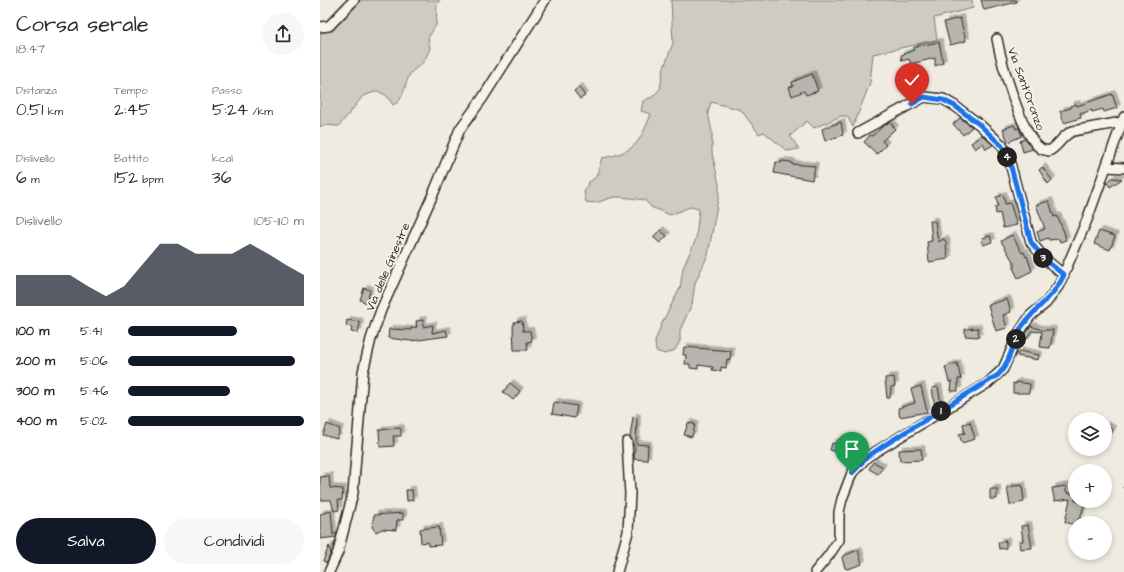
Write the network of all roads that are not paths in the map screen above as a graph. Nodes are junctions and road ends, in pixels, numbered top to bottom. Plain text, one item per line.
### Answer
1 (354, 0) edge
2 (545, 0) edge
3 (320, 27) edge
4 (997, 40) dead end
5 (1123, 119) edge
6 (858, 133) dead end
7 (1107, 167) junction
8 (1124, 168) edge
9 (1064, 275) junction
10 (627, 442) dead end
11 (329, 572) edge
12 (617, 572) edge
13 (815, 572) edge

1 - 3 street
2 - 11 street, Via delle Ginestre
4 - 5 street, Via Sant'Oronzo
5 - 7 street, Via Sant'Oronzo
6 - 9 street
7 - 8 street
7 - 9 street, Via Sant'Oronzo
9 - 13 street, Via Sant'Oronzo
10 - 12 street

